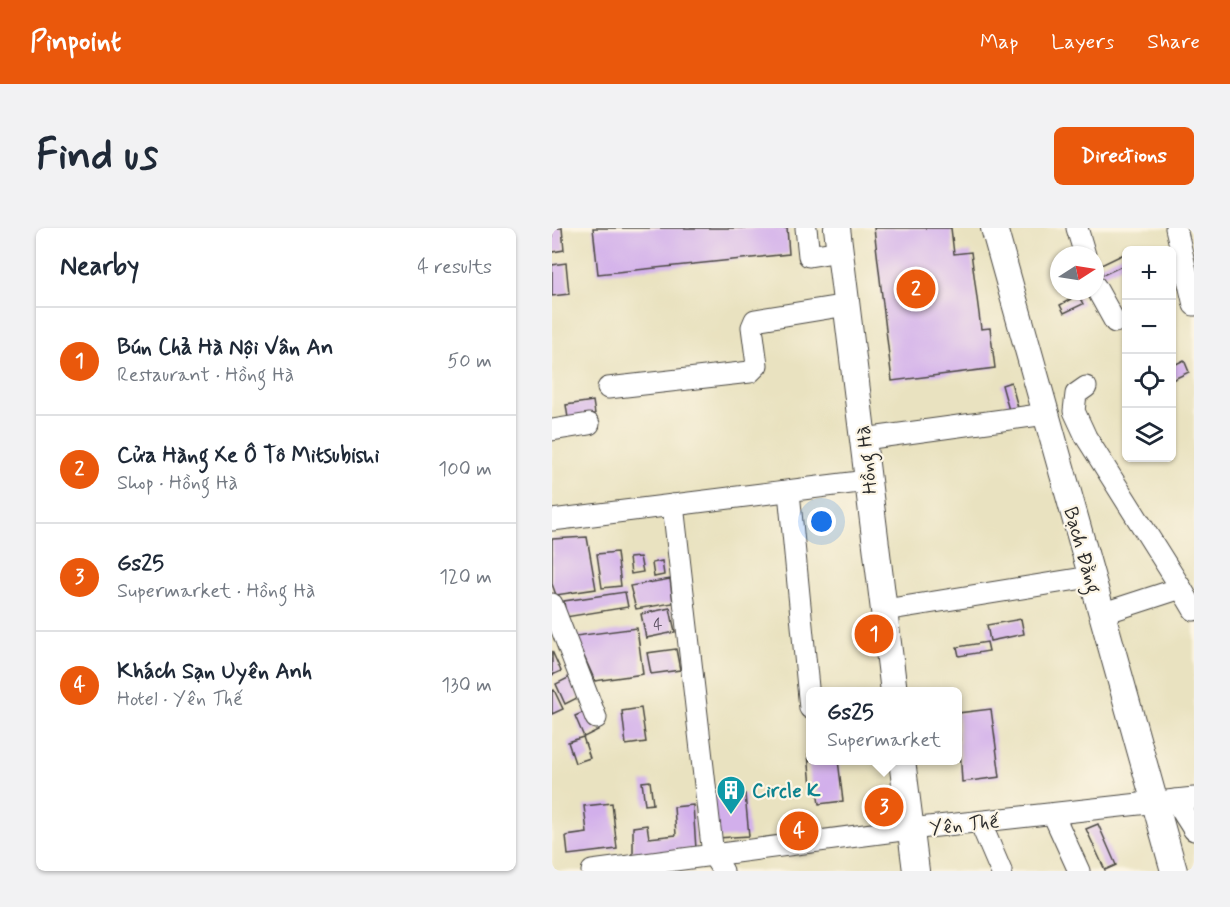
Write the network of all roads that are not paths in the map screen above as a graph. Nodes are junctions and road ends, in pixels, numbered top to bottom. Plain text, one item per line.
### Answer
1 (806, 228) edge
2 (994, 228) edge
3 (1077, 228) edge
4 (1176, 228) edge
5 (838, 240) edge
6 (1082, 246) edge
7 (1190, 267) edge
8 (1102, 300) edge
9 (847, 305) junction
10 (1194, 305) edge
11 (1114, 322) dead end
12 (1086, 387) dead end
13 (608, 388) dead end
14 (1046, 414) junction
15 (589, 424) dead end
16 (552, 429) edge
17 (864, 439) junction
18 (867, 481) junction
19 (789, 492) junction
20 (673, 505) junction
21 (552, 520) edge
22 (1090, 577) junction
23 (1181, 588) junction
24 (552, 604) edge
25 (885, 610) junction
26 (1194, 610) edge
27 (1101, 614) junction
28 (808, 687) edge
29 (893, 687) edge
30 (596, 718) dead end
31 (903, 765) edge
32 (1174, 801) edge
33 (1053, 814) junction
34 (980, 822) junction
35 (910, 829) junction
36 (1194, 830) edge
37 (718, 863) edge
38 (592, 871) edge
39 (916, 871) edge
40 (1001, 871) edge
41 (1079, 871) edge
42 (1174, 871) edge

1 - 5 street
2 - 14 main road, Bạch Đằng
3 - 6 street
4 - 7 street
5 - 9 main road, Hồng Hà
7 - 10 street
8 - 11 street
9 - 13 street
9 - 17 main road, Hồng Hà
12 - 23 street
14 - 17 street
14 - 22 main road, Bạch Đằng
15 - 16 street
17 - 18 main road, Hồng Hà
18 - 19 street
18 - 25 main road, Hồng Hà
19 - 20 street
19 - 28 street
20 - 21 street
20 - 37 street
22 - 25 street
22 - 27 main road, Bạch Đằng
23 - 26 street
23 - 27 street
24 - 30 street
25 - 29 main road, Hồng Hà
27 - 32 main road, Bạch Đằng
31 - 35 main road
32 - 33 street, Yên Thế
32 - 36 street
32 - 42 main road, Bạch Đằng
33 - 34 street, Yên Thế
33 - 41 street
34 - 35 street, Yên Thế
34 - 40 street
35 - 37 street, Yên Thế
35 - 39 main road
37 - 38 street, Yên Thế

